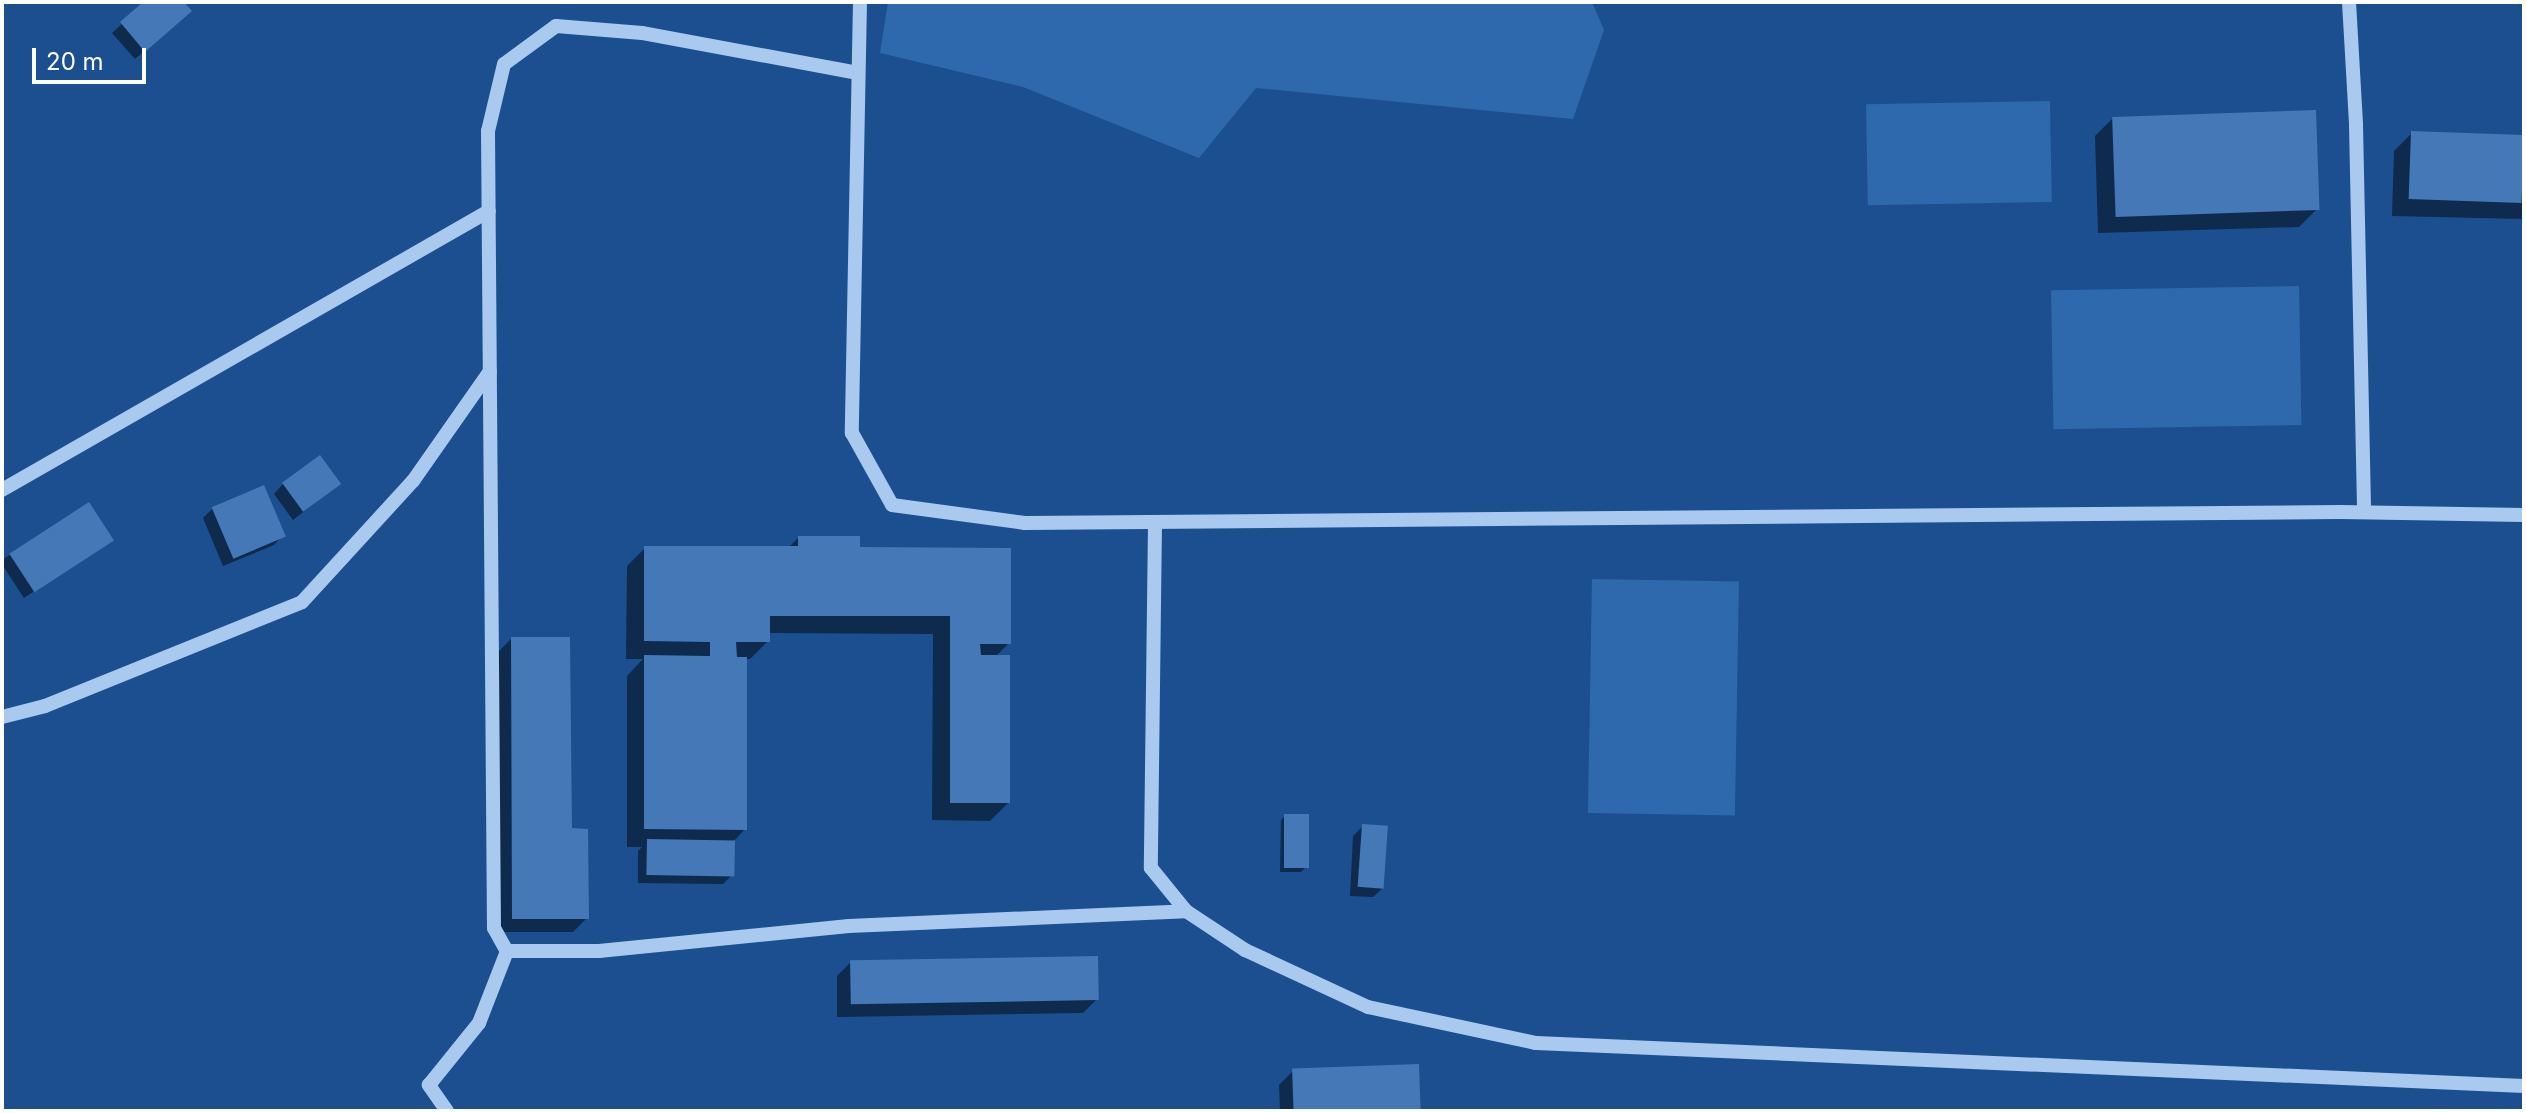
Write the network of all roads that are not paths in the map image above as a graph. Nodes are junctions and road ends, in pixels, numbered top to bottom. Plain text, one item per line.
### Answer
1 (860, 2) edge
2 (2349, 2) edge
3 (858, 73) junction
4 (489, 211) junction
5 (490, 370) junction
6 (2, 490) edge
7 (2364, 512) junction
8 (2524, 515) edge
9 (1155, 523) junction
10 (2, 717) edge
11 (1186, 911) junction
12 (507, 951) junction
13 (2524, 1086) edge
14 (447, 1111) edge

1 - 3 street
2 - 7 street
3 - 4 street
3 - 9 street
4 - 5 street
4 - 6 street
5 - 10 street
5 - 12 street
7 - 8 street
7 - 9 street
9 - 11 street
11 - 12 street
11 - 13 street
12 - 14 street

